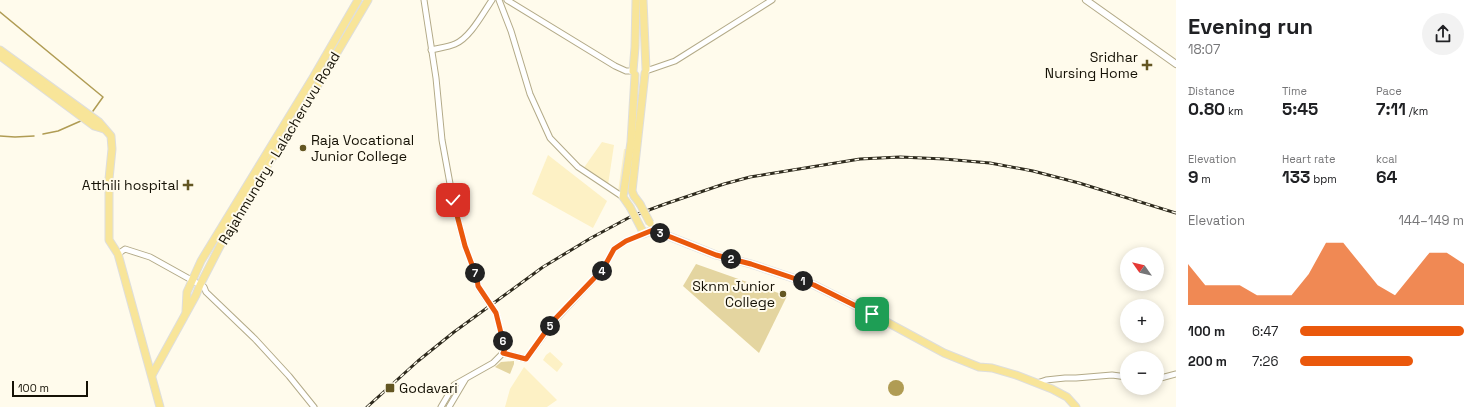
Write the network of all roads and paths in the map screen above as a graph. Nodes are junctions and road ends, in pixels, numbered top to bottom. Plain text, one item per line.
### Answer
1 (358, 0) edge
2 (368, 0) edge
3 (424, 0) edge
4 (492, 0) edge
5 (499, 0) edge
6 (507, 0) edge
7 (636, 0) edge
8 (643, 0) edge
9 (772, 0) edge
10 (1086, 0) edge
11 (0, 50) edge
12 (431, 50) junction
13 (0, 56) edge
14 (1176, 64) edge
15 (646, 71) junction
16 (634, 73) junction
17 (104, 129) junction
18 (623, 197) junction
19 (653, 230) junction
20 (642, 232) junction
21 (118, 254) junction
22 (192, 280) junction
23 (200, 285) junction
24 (186, 313) junction
25 (503, 353) junction
26 (1176, 374) edge
27 (152, 375) junction
28 (1120, 376) edge
29 (1164, 377) edge
30 (464, 380) junction
31 (1037, 383) junction
32 (160, 407) edge
33 (314, 407) edge
34 (441, 407) edge
35 (449, 407) edge
36 (1076, 407) edge

1 - 22 main road
2 - 23 main road, Rajahmundry - Lalacheruvu Road
3 - 12 street
4 - 12 street
5 - 18 street
6 - 16 street
7 - 16 main road
8 - 15 main road
9 - 15 street
10 - 14 main road
11 - 17 main road
12 - 25 street, bridge
13 - 17 main road
15 - 16 main road
15 - 16 main road
15 - 19 main road, bridge
16 - 18 main road
17 - 21 main road
18 - 20 main road, bridge
19 - 20 main road
19 - 31 main road
20 - 25 street
21 - 22 street
21 - 27 main road
22 - 23 street
22 - 24 main road
23 - 24 main road, Rajahmundry - Lalacheruvu Road
23 - 33 street
24 - 27 main road, Rajahmundry - Lalacheruvu Road
25 - 30 street
26 - 29 street
27 - 32 main road
28 - 31 street
30 - 34 street
30 - 35 street
31 - 36 main road

